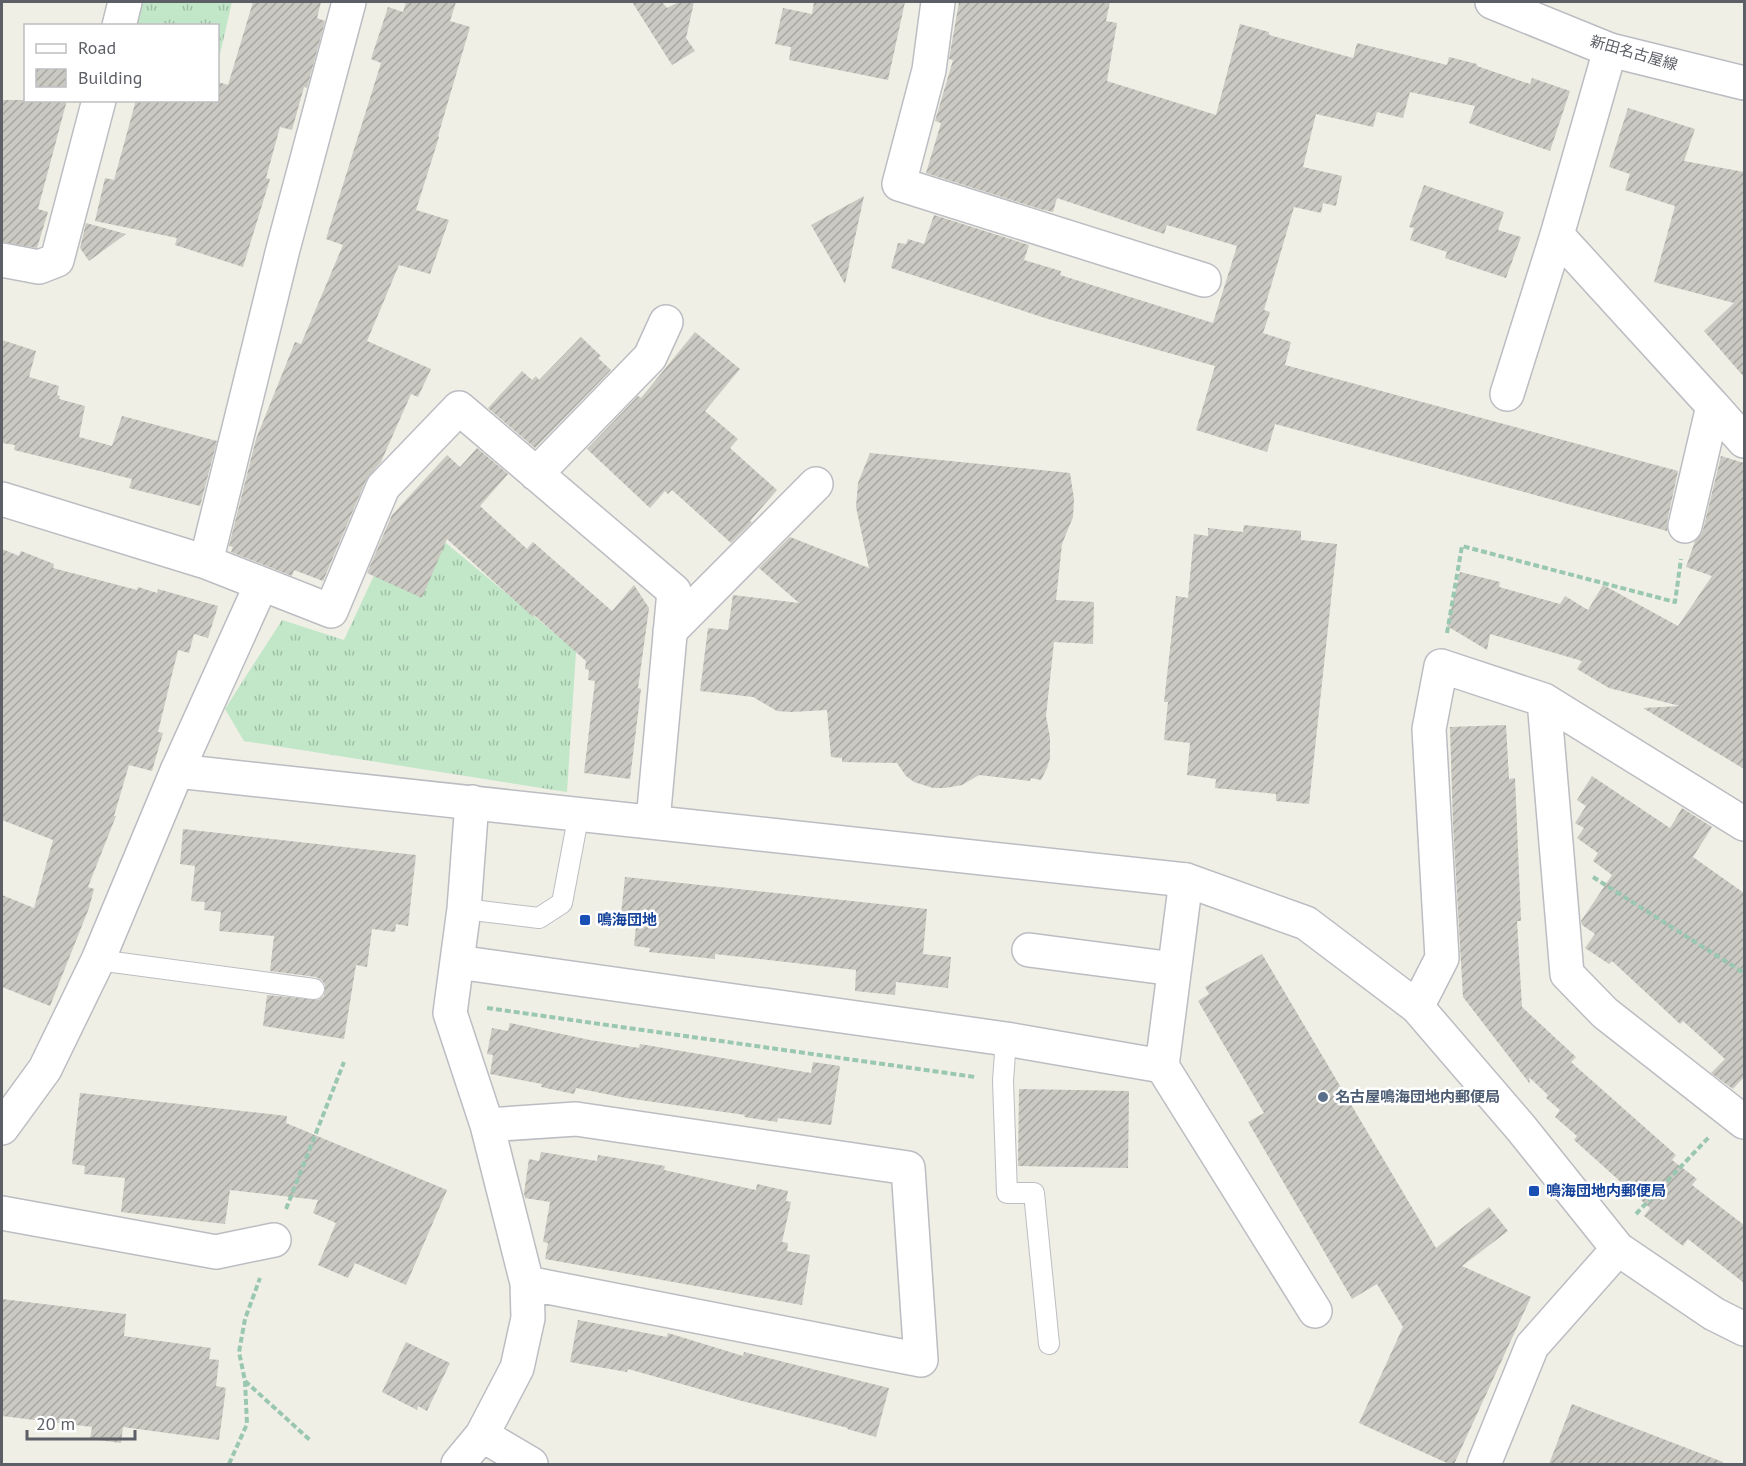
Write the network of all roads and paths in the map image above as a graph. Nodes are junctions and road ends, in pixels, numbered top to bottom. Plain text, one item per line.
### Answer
1 (125, 2) edge
2 (349, 2) edge
3 (938, 2) edge
4 (1492, 2) edge
5 (120, 24) edge
6 (1610, 50) junction
7 (1744, 83) edge
8 (98, 102) edge
9 (1557, 235) junction
10 (2, 260) edge
11 (1204, 280) dead end
12 (666, 322) dead end
13 (1507, 394) dead end
14 (1713, 406) junction
15 (1744, 441) edge
16 (536, 474) junction
17 (816, 484) dead end
18 (2, 499) edge
19 (1685, 526) joint
20 (206, 562) junction
21 (261, 585) junction
22 (670, 630) junction
23 (1441, 666) junction
24 (1544, 700) junction
25 (177, 771) junction
26 (472, 802) junction
27 (579, 813) junction
28 (653, 821) junction
29 (1744, 824) edge
30 (1557, 854) junction
31 (1186, 880) junction
32 (464, 909) junction
33 (1029, 950) dead end
34 (98, 960) junction
35 (457, 962) junction
36 (1174, 969) junction
37 (1744, 973) edge
38 (314, 989) dead end
39 (451, 1003) junction
40 (1417, 1007) junction
41 (1006, 1039) junction
42 (1162, 1066) junction
43 (1003, 1081) junction
44 (1738, 1117) edge
45 (487, 1125) junction
46 (2, 1128) edge
47 (2, 1213) edge
48 (1624, 1235) junction
49 (274, 1240) dead end
50 (526, 1283) junction
51 (1315, 1311) dead end
52 (1744, 1329) edge
53 (1049, 1344) dead end
54 (245, 1381) dead end
55 (482, 1435) junction
56 (311, 1441) dead end
57 (458, 1464) edge
58 (531, 1464) edge
59 (1484, 1464) edge

1 - 5 street
2 - 20 street
3 - 11 street
4 - 6 street, 新田名古屋線
6 - 7 street, 新田名古屋線
6 - 9 street
8 - 10 street
9 - 13 street
9 - 14 street
12 - 16 street
14 - 15 street
14 - 19 street
16 - 21 street
16 - 22 street
17 - 22 street
18 - 20 street
19 - 23 path
20 - 21 street
21 - 25 street
22 - 28 street
23 - 24 street
23 - 40 street
24 - 29 street
24 - 30 street
25 - 26 street
25 - 34 street
26 - 27 street
26 - 32 street
27 - 28 street
27 - 32 lane
28 - 31 street
30 - 37 path
30 - 44 street
31 - 36 street
31 - 40 street
32 - 35 street
33 - 36 street
34 - 38 lane
34 - 46 street
35 - 39 street
35 - 41 street
36 - 42 street
39 - 43 path
39 - 45 street
40 - 48 street
41 - 42 street
41 - 43 lane
42 - 51 street
43 - 53 lane
44 - 48 path
45 - 50 street
45 - 50 street
47 - 49 street
48 - 52 street
48 - 59 street
50 - 55 street
54 - 56 path
55 - 57 street
55 - 58 street

